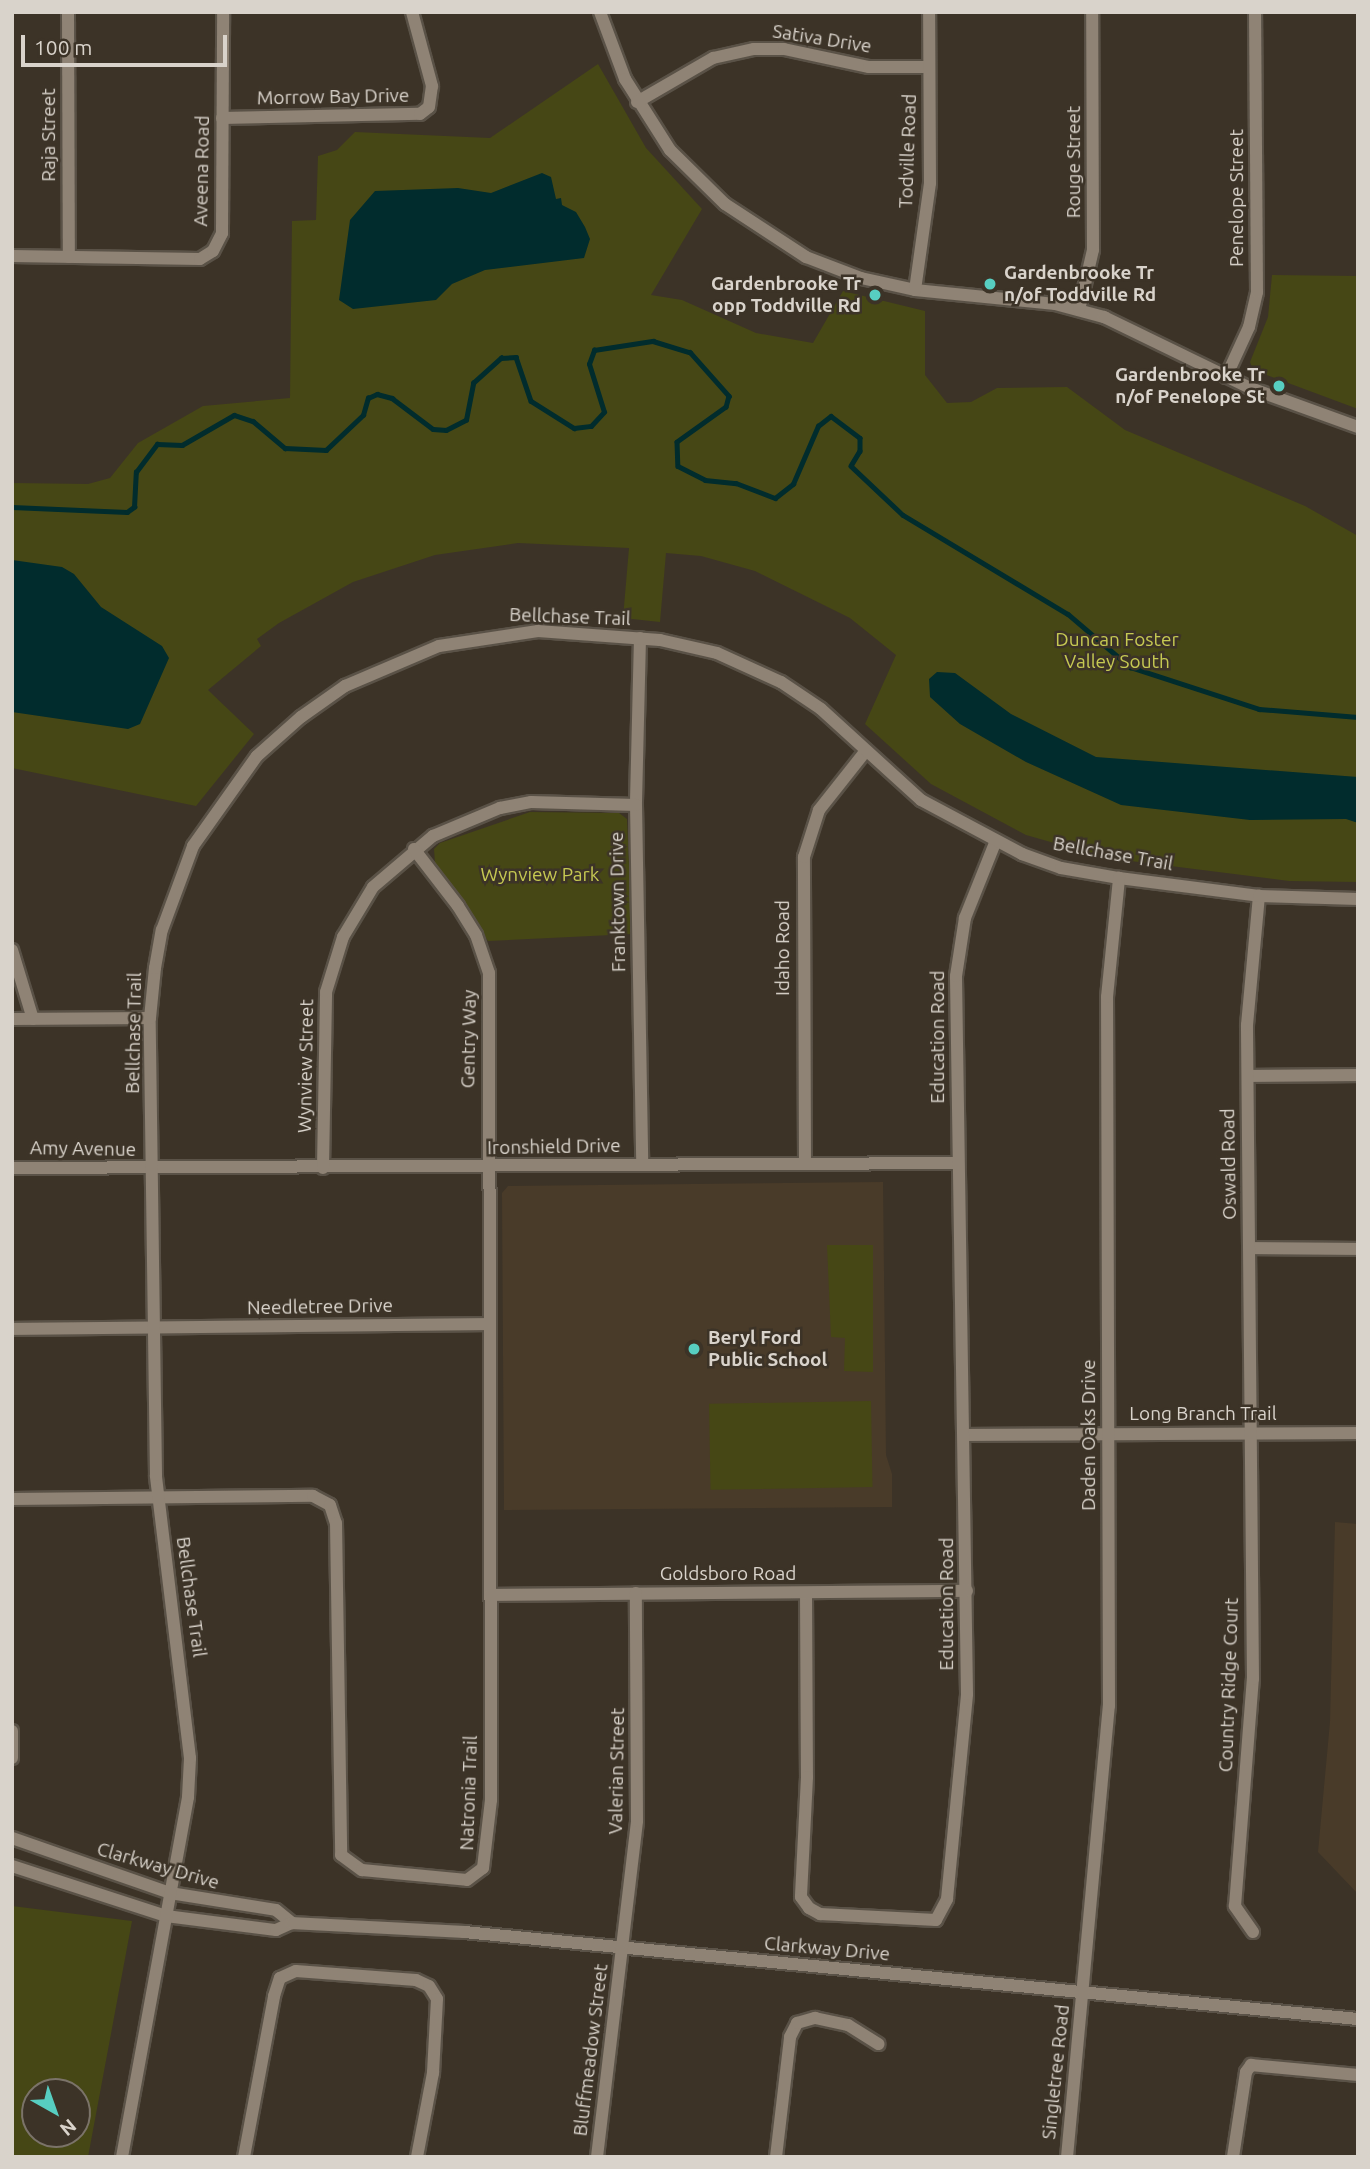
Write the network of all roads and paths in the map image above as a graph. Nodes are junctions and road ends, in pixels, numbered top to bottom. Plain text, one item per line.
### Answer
1 (68, 12) edge
2 (223, 12) edge
3 (412, 12) edge
4 (600, 12) edge
5 (929, 12) edge
6 (1092, 12) edge
7 (1255, 12) edge
8 (929, 67) junction
9 (637, 102) junction
10 (222, 118) junction
11 (12, 256) edge
12 (69, 257) junction
13 (915, 290) junction
14 (1079, 310) junction
15 (1226, 377) junction
16 (1358, 427) edge
17 (640, 638) junction
18 (866, 752) junction
19 (636, 805) junction
20 (995, 842) junction
21 (414, 849) junction
22 (1119, 878) junction
23 (1259, 896) junction
24 (1358, 900) edge
25 (12, 950) edge
26 (150, 1018) junction
27 (12, 1019) edge
28 (33, 1019) junction
29 (1358, 1075) edge
30 (1248, 1076) junction
31 (805, 1163) junction
32 (956, 1163) junction
33 (642, 1165) junction
34 (487, 1167) junction
35 (12, 1168) edge
36 (323, 1168) junction
37 (152, 1170) junction
38 (1249, 1248) junction
39 (1358, 1249) edge
40 (487, 1324) junction
41 (153, 1328) junction
42 (12, 1329) edge
43 (1108, 1433) junction
44 (1252, 1433) junction
45 (1358, 1433) edge
46 (964, 1435) junction
47 (159, 1497) junction
48 (12, 1499) edge
49 (967, 1591) junction
50 (636, 1593) junction
51 (806, 1593) junction
52 (490, 1595) junction
53 (12, 1731) edge
54 (12, 1758) edge
55 (12, 1838) edge
56 (12, 1866) edge
57 (170, 1893) junction
58 (166, 1916) junction
59 (292, 1923) junction
60 (1253, 1932) dead end
61 (622, 1949) junction
62 (1084, 1991) junction
63 (1358, 2019) edge
64 (878, 2043) dead end
65 (1358, 2075) edge
66 (122, 2157) edge
67 (244, 2157) edge
68 (417, 2157) edge
69 (597, 2157) edge
70 (776, 2157) edge
71 (1067, 2157) edge
72 (1233, 2157) edge

1 - 12 street, Raja Street
2 - 10 street, Aveena Road
3 - 10 street, Morrow Bay Drive
4 - 9 street
5 - 8 street, Todville Road
6 - 14 street, Rouge Street
7 - 15 street, Penelope Street
8 - 9 street, Sativa Drive
8 - 13 street, Todville Road
9 - 13 street
10 - 12 street, Aveena Road
11 - 12 street, Aveena Road
13 - 14 street
14 - 15 street
15 - 16 street
17 - 18 street, Bellchase Trail
17 - 19 street, Franktown Drive
17 - 26 street, Bellchase Trail
18 - 20 street, Bellchase Trail
18 - 31 street, Idaho Road
19 - 21 street, Wynview Street
19 - 33 street, Franktown Drive
20 - 22 street, Bellchase Trail
20 - 32 street, Education Road
21 - 34 street, Gentry Way
21 - 36 street, Wynview Street
22 - 23 street, Bellchase Trail
22 - 43 street, Daden Oaks Drive
23 - 24 street, Bellchase Trail
23 - 30 street, Oswald Road
25 - 28 street
26 - 28 street
26 - 37 street, Bellchase Trail
27 - 28 street
29 - 30 street
30 - 38 street, Oswald Road
31 - 32 street, Ironshield Drive
31 - 33 street, Ironshield Drive
32 - 46 street, Education Road
33 - 34 street, Ironshield Drive
34 - 36 street, Ironshield Drive
34 - 40 street, Natronia Trail
35 - 37 street, Amy Avenue
36 - 37 street, Ironshield Drive
37 - 41 street, Bellchase Trail
38 - 39 street
38 - 44 street, Oswald Road
40 - 41 street, Needletree Drive
40 - 52 street, Natronia Trail
41 - 42 street, Needletree Drive
41 - 47 street, Bellchase Trail
43 - 44 street, Long Branch Trail
43 - 46 street, Long Branch Trail
43 - 62 street, Daden Oaks Drive
44 - 45 street, Long Branch Trail
44 - 60 street, Country Ridge Court
46 - 49 street, Education Road
47 - 48 street
47 - 52 street, Natronia Trail
47 - 57 street, Bellchase Trail
49 - 51 street, Goldsboro Road
49 - 51 street, Education Road
50 - 51 street, Goldsboro Road
50 - 52 street, Goldsboro Road
50 - 61 street, Valerian Street
53 - 54 street
55 - 57 street, Clarkway Drive
56 - 58 street, Clarkway Drive
57 - 58 street, Bellchase Trail
57 - 59 street, Clarkway Drive
58 - 59 street, Clarkway Drive
58 - 66 street, Bellchase Trail
59 - 61 street, Clarkway Drive
61 - 62 street, Clarkway Drive
61 - 69 street, Bluffmeadow Street
62 - 63 street, Clarkway Drive
62 - 71 street, Singletree Road
64 - 70 street
65 - 72 street
67 - 68 street

